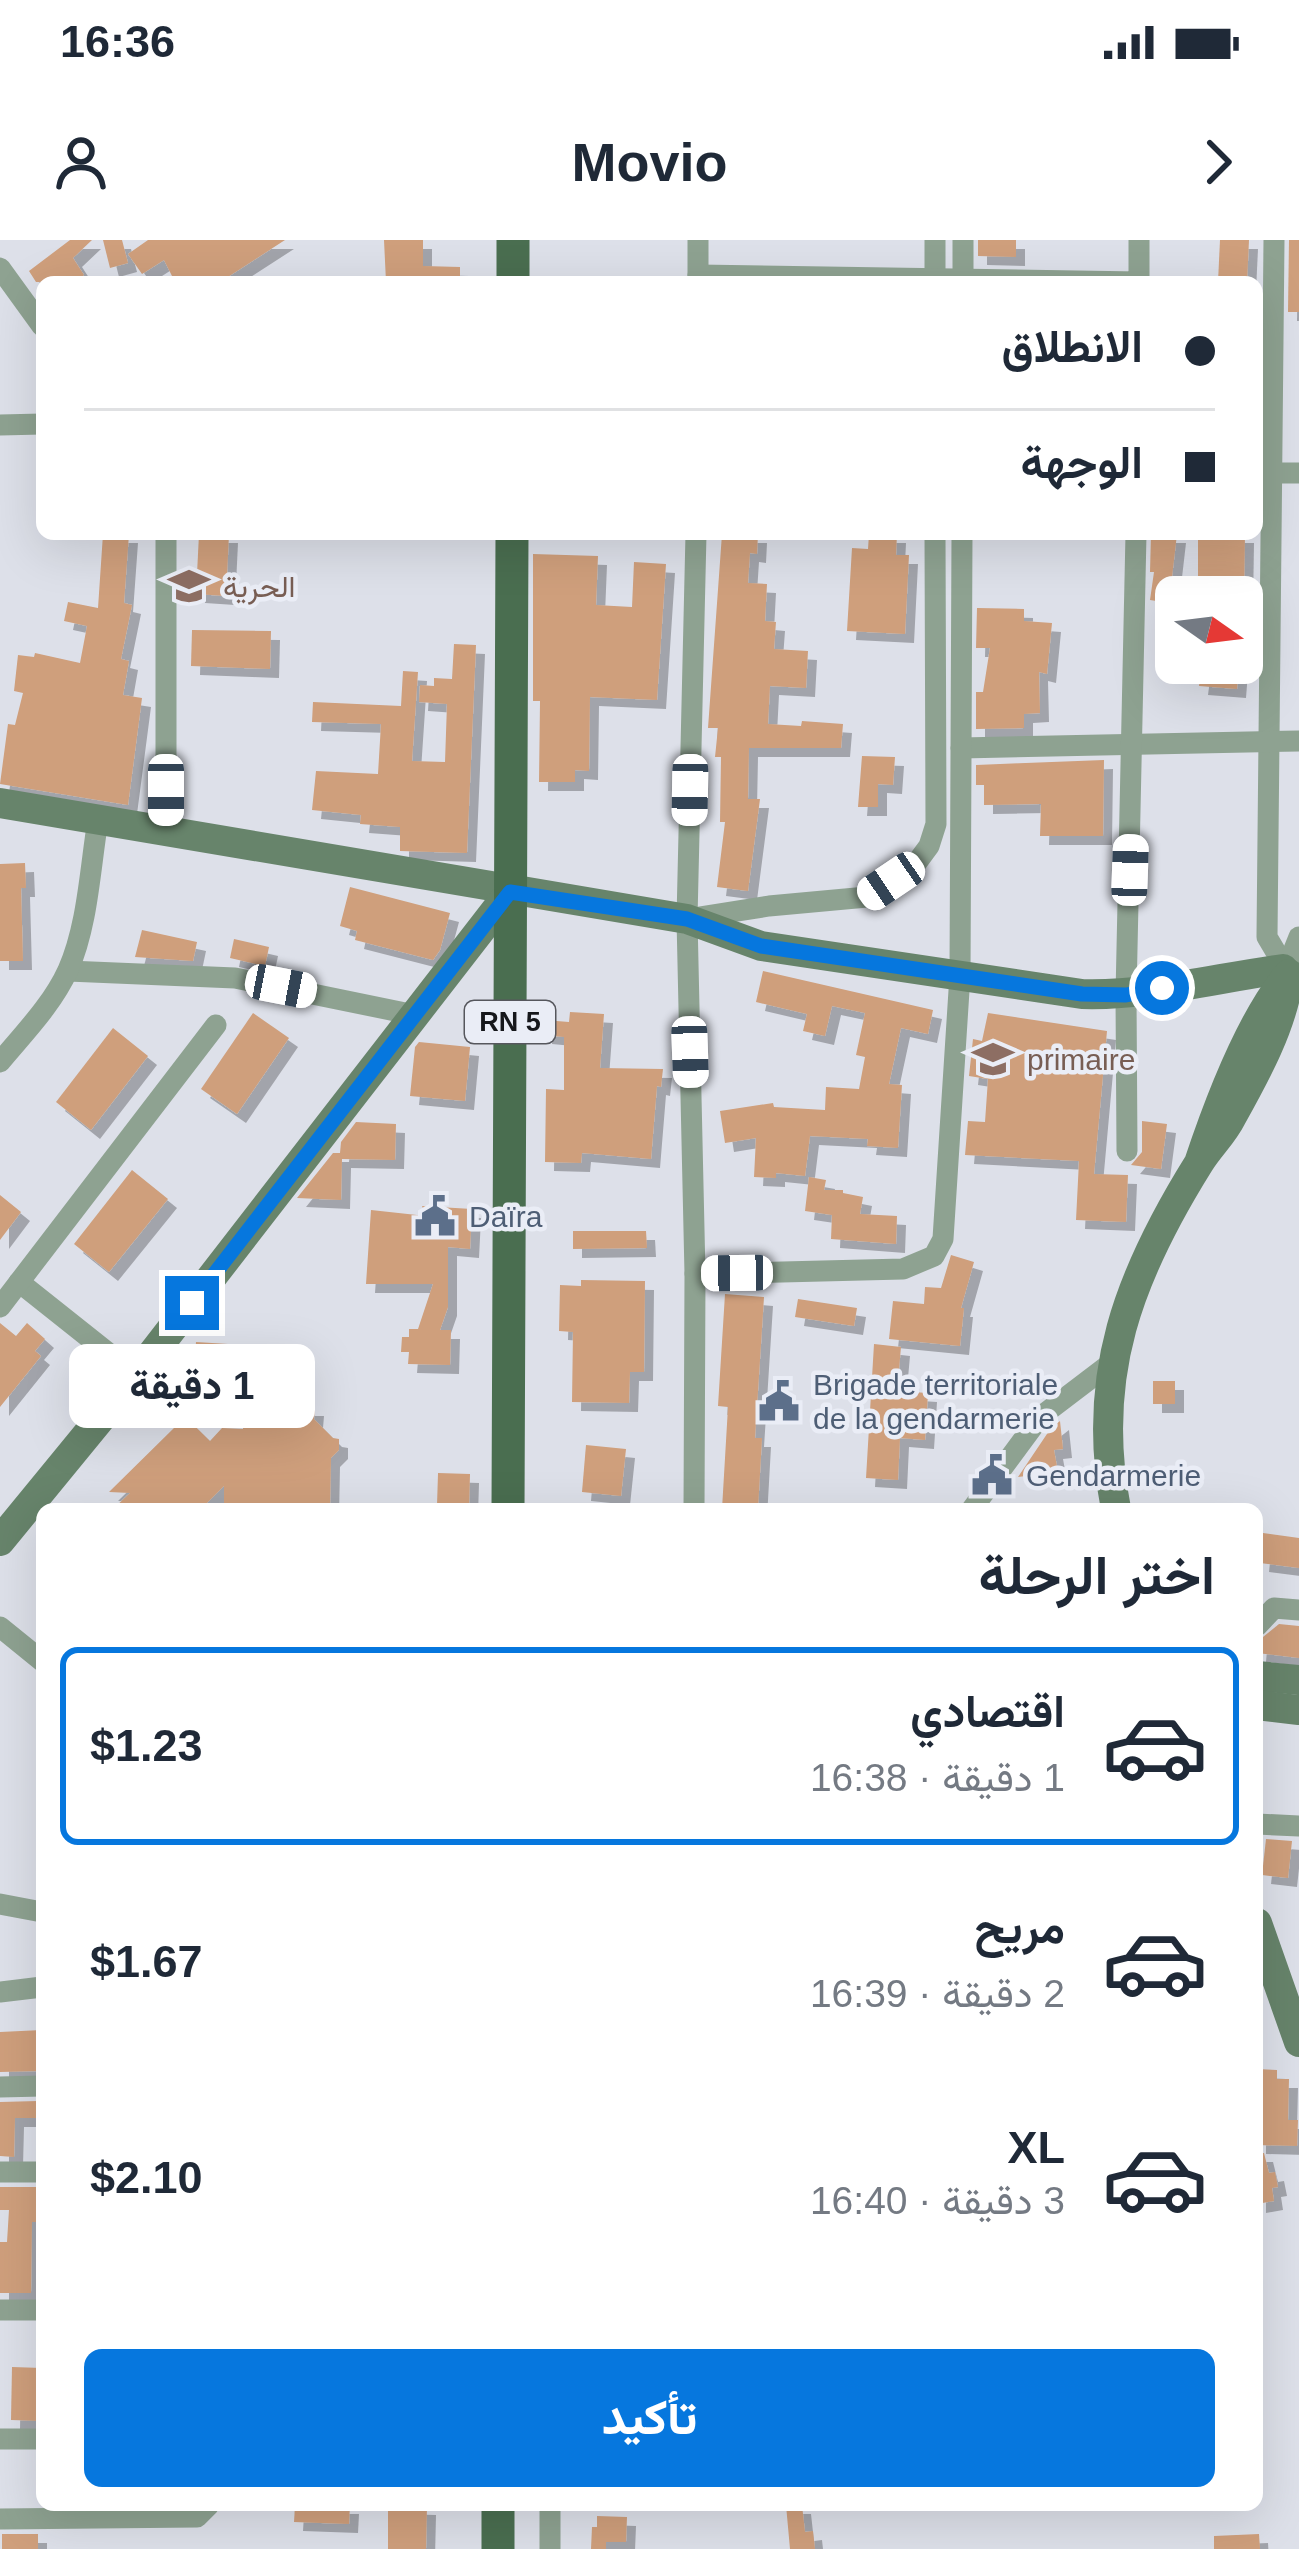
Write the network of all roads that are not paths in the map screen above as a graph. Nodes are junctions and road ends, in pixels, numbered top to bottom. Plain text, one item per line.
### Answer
1 (514, 240) edge
2 (698, 240) edge
3 (934, 240) edge
4 (963, 240) edge
5 (1139, 240) edge
6 (1274, 240) edge
7 (0, 268) edge
8 (513, 276) edge
9 (698, 276) edge
10 (934, 276) edge
11 (963, 276) edge
12 (1139, 276) edge
13 (36, 318) edge
14 (0, 424) edge
15 (36, 424) edge
16 (1299, 472) edge
17 (1266, 473) edge
18 (166, 540) edge
19 (512, 540) edge
20 (696, 540) edge
21 (935, 540) edge
22 (962, 540) edge
23 (1136, 540) edge
24 (1269, 741) junction
25 (1299, 741) edge
26 (1134, 744) junction
27 (961, 748) junction
28 (0, 803) edge
29 (98, 820) junction
30 (166, 832) junction
31 (510, 892) junction
32 (769, 906) junction
33 (687, 919) junction
34 (761, 946) junction
35 (1293, 962) edge
36 (68, 971) junction
37 (960, 975) junction
38 (1126, 995) junction
39 (415, 1015) junction
40 (216, 1025) dead end
41 (0, 1062) edge
42 (1127, 1151) dead end
43 (695, 1274) junction
44 (19, 1282) junction
45 (0, 1306) edge
46 (1111, 1363) junction
47 (136, 1375) junction
48 (508, 1503) edge
49 (694, 1503) edge
50 (976, 1503) edge
51 (1115, 1503) edge
52 (0, 1541) edge
53 (1299, 1610) edge
54 (1263, 1620) edge
55 (0, 1627) edge
56 (36, 1656) edge
57 (1263, 1677) edge
58 (1299, 1680) edge
59 (1263, 1706) edge
60 (1299, 1710) edge
61 (1263, 1824) edge
62 (1299, 1826) edge
63 (0, 1904) edge
64 (36, 1911) edge
65 (1263, 1940) edge
66 (36, 1988) edge
67 (0, 1992) edge
68 (1299, 2042) edge
69 (36, 2086) edge
70 (0, 2087) edge
71 (0, 2172) edge
72 (36, 2172) edge
73 (0, 2310) edge
74 (36, 2310) edge
75 (0, 2439) edge
76 (36, 2439) edge
77 (203, 2511) edge
78 (498, 2511) edge
79 (550, 2511) edge
80 (60, 2512) edge
81 (0, 2519) edge
82 (498, 2549) edge
83 (550, 2549) edge

1 - 8 main road
2 - 9 street
3 - 10 street
4 - 11 street
5 - 12 street
6 - 17 street
7 - 13 street
14 - 15 street
16 - 17 street
17 - 24 street
18 - 30 street
19 - 31 main road, RN 5
20 - 33 street
21 - 32 street
22 - 27 street
23 - 26 street
24 - 25 street
24 - 26 street
24 - 35 street
26 - 27 street
26 - 38 street
27 - 37 street
28 - 29 street
29 - 30 street
29 - 36 street
30 - 31 street
31 - 33 street
31 - 39 street
31 - 48 main road, RN 5
32 - 33 street
32 - 34 street
33 - 34 street
33 - 43 street
34 - 37 street
35 - 38 street
35 - 46 street
36 - 39 street
36 - 41 street
37 - 38 street
37 - 43 street
38 - 42 street
39 - 47 street
40 - 44 street
43 - 49 street
44 - 45 street
44 - 47 street
46 - 50 street
46 - 51 street
47 - 52 street
53 - 54 street
55 - 56 street
57 - 58 street
59 - 60 street
61 - 62 street
63 - 64 street
65 - 68 street
66 - 67 street
69 - 70 street
71 - 72 street
73 - 74 street
75 - 76 street
77 - 80 street
78 - 82 main road
79 - 83 street
80 - 81 street

